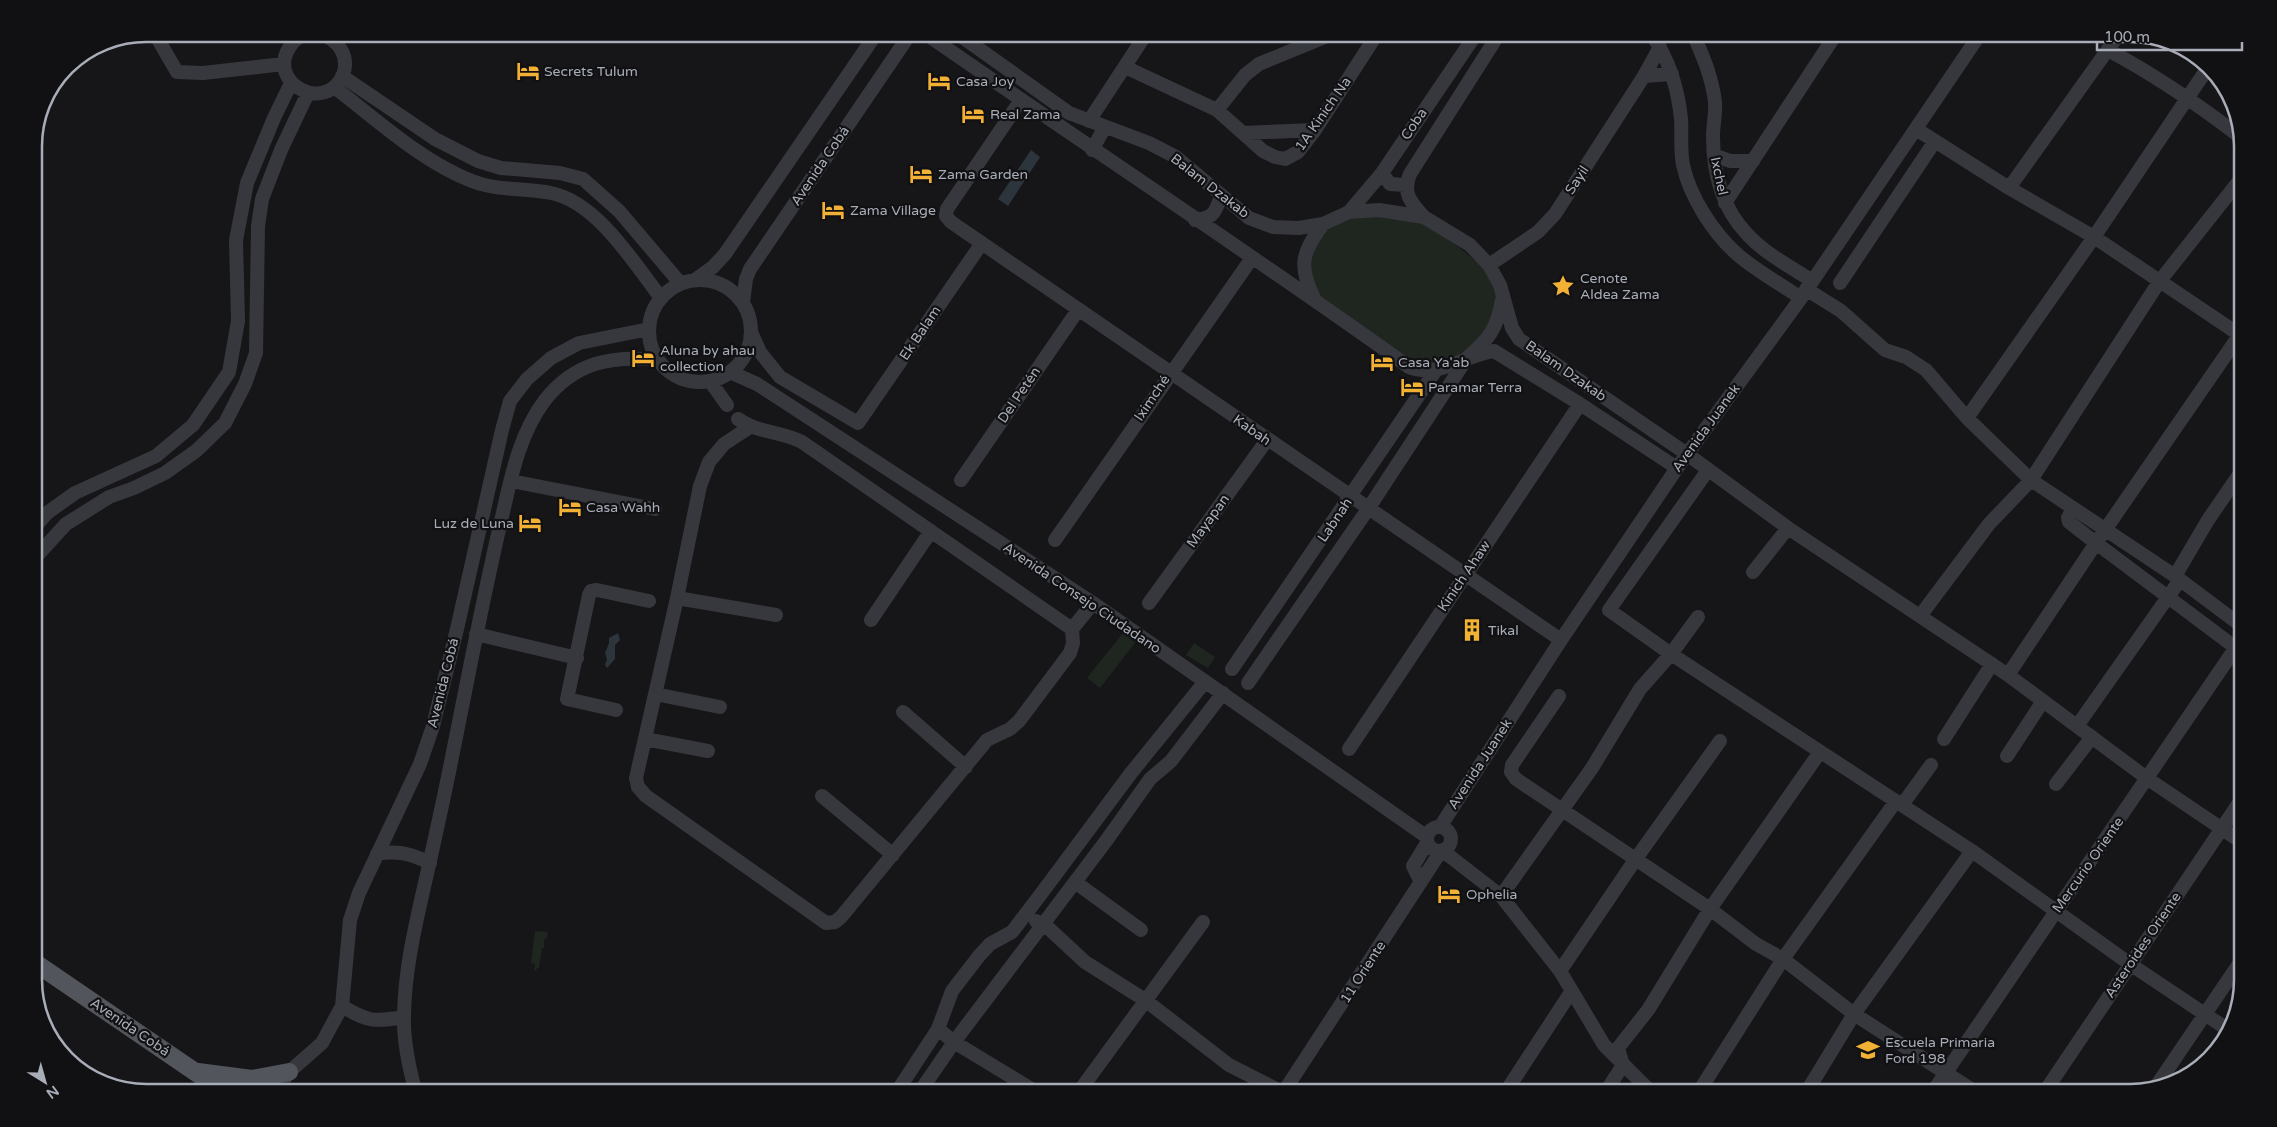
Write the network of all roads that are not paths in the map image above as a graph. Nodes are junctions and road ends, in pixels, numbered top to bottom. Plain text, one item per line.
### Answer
1 (160, 42) edge
2 (287, 42) edge
3 (329, 42) edge
4 (871, 42) edge
5 (905, 42) edge
6 (938, 42) edge
7 (969, 42) edge
8 (1141, 42) edge
9 (1313, 42) edge
10 (1372, 42) edge
11 (1471, 42) edge
12 (1494, 42) edge
13 (1657, 42) edge
14 (1697, 42) edge
15 (1831, 42) edge
16 (1975, 42) edge
17 (2114, 42) edge
18 (1660, 47) junction
19 (2108, 50) junction
20 (284, 64) junction
21 (1125, 67) junction
22 (2204, 73) edge
23 (1672, 74) junction
24 (1644, 76) junction
25 (338, 82) junction
26 (291, 83) junction
27 (308, 93) junction
28 (2188, 97) junction
29 (1021, 100) junction
30 (1217, 110) junction
31 (1089, 121) junction
32 (1105, 127) junction
33 (1916, 129) junction
34 (1314, 130) junction
35 (2233, 131) edge
36 (1244, 133) junction
37 (1935, 141) junction
38 (1092, 150) junction
39 (1714, 155) junction
40 (1752, 161) junction
41 (1382, 173) junction
42 (1405, 185) junction
43 (2234, 187) edge
44 (2010, 188) junction
45 (1221, 196) junction
46 (1725, 203) junction
47 (1864, 205) junction
48 (1349, 212) junction
49 (1884, 216) junction
50 (1424, 217) junction
51 (1195, 220) junction
52 (1323, 224) junction
53 (1739, 225) junction
54 (2094, 237) junction
55 (1723, 238) junction
56 (982, 243) junction
57 (1252, 258) junction
58 (1489, 265) junction
59 (695, 280) junction
60 (1840, 282) dead end
61 (2159, 282) junction
62 (681, 284) junction
63 (1806, 289) junction
64 (1503, 297) junction
65 (661, 298) junction
66 (1314, 299) junction
67 (743, 302) junction
68 (1078, 310) junction
69 (649, 328) junction
70 (2234, 329) edge
71 (751, 332) junction
72 (2234, 345) edge
73 (1467, 358) junction
74 (658, 360) junction
75 (1436, 370) junction
76 (730, 372) junction
77 (1170, 373) junction
78 (710, 381) junction
79 (1580, 404) junction
80 (727, 405) dead end
81 (1968, 418) junction
82 (1267, 440) junction
83 (1687, 454) junction
84 (1677, 468) junction
85 (1708, 470) junction
86 (961, 480) dead end
87 (2031, 480) junction
88 (511, 481) junction
89 (2234, 482) edge
90 (1350, 498) junction
91 (2073, 508) junction
92 (655, 509) dead end
93 (1368, 509) junction
94 (43, 518) edge
95 (1788, 528) junction
96 (2105, 530) junction
97 (931, 531) junction
98 (1055, 540) dead end
99 (2096, 544) junction
100 (43, 550) edge
101 (1753, 572) dead end
102 (1464, 576) junction
103 (2177, 578) junction
104 (2168, 597) junction
105 (677, 598) junction
106 (649, 601) dead end
107 (1093, 603) junction
108 (1148, 603) dead end
109 (776, 615) dead end
110 (1920, 616) junction
111 (1698, 617) dead end
112 (871, 620) dead end
113 (2234, 620) edge
114 (1072, 629) junction
115 (476, 634) junction
116 (2234, 638) edge
117 (1560, 640) junction
118 (2234, 651) edge
119 (1671, 654) junction
120 (577, 658) junction
121 (1992, 664) junction
122 (1232, 669) dead end
123 (2008, 675) junction
124 (1204, 683) junction
125 (1248, 683) dead end
126 (1223, 693) junction
127 (655, 694) junction
128 (1559, 696) dead end
129 (2043, 701) junction
130 (720, 707) dead end
131 (616, 710) dead end
132 (904, 712) dead end
133 (2077, 726) junction
134 (2092, 737) junction
135 (645, 738) junction
136 (1160, 738) junction
137 (1944, 739) dead end
138 (1720, 741) dead end
139 (1348, 749) dead end
140 (708, 751) dead end
141 (1820, 752) junction
142 (2007, 756) dead end
143 (1171, 761) junction
144 (1932, 765) dead end
145 (966, 767) junction
146 (1131, 773) junction
147 (1150, 779) junction
148 (2148, 779) junction
149 (2056, 784) dead end
150 (822, 796) dead end
151 (1899, 803) junction
152 (1563, 810) junction
153 (2234, 810) edge
154 (1440, 827) junction
155 (1090, 828) junction
156 (2221, 829) junction
157 (2234, 838) edge
158 (1427, 840) junction
159 (1106, 841) junction
160 (1442, 851) junction
161 (1972, 851) junction
162 (377, 854) junction
163 (893, 855) junction
164 (1635, 860) junction
165 (430, 863) junction
166 (1076, 882) junction
167 (1421, 882) junction
168 (1502, 896) junction
169 (1710, 909) junction
170 (2055, 911) junction
171 (1025, 916) junction
172 (1204, 922) dead end
173 (1044, 924) junction
174 (1141, 930) dead end
175 (1012, 932) junction
176 (1023, 950) junction
177 (1783, 960) junction
178 (2130, 964) junction
179 (43, 968) edge
180 (1560, 971) junction
181 (2234, 971) edge
182 (1571, 992) junction
183 (1145, 1000) junction
184 (342, 1006) junction
185 (1854, 1014) junction
186 (2205, 1014) junction
187 (404, 1017) junction
188 (2223, 1027) edge
189 (938, 1029) junction
190 (954, 1042) junction
191 (1623, 1065) junction
192 (195, 1072) junction
193 (289, 1072) junction
194 (1945, 1072) junction
195 (2160, 1080) edge
196 (213, 1084) edge
197 (281, 1084) edge
198 (413, 1084) edge
199 (902, 1084) edge
200 (925, 1084) edge
201 (1023, 1084) edge
202 (1084, 1084) edge
203 (1267, 1084) edge
204 (1290, 1084) edge
205 (1511, 1084) edge
206 (1611, 1084) edge
207 (1643, 1084) edge
208 (1704, 1084) edge
209 (1811, 1084) edge
210 (1938, 1084) edge
211 (1963, 1084) edge
212 (2050, 1084) edge

1 - 20 street
2 - 20 street
3 - 25 street
4 - 59 street, Avenida Cobá
5 - 67 street, Avenida Cobá
6 - 29 street
7 - 31 street, Balam Dzakab
8 - 21 street
9 - 30 street
10 - 34 street, 1A Kinich Na
11 - 41 street, Coba
12 - 42 street
13 - 18 street
14 - 39 street, Ixchel
15 - 40 street
16 - 33 street, Avenida Juanek
17 - 19 street
18 - 23 street
18 - 24 street, Sayil
19 - 28 street
19 - 44 street
20 - 26 street
21 - 30 street, 1A Kinich Na
21 - 31 street
22 - 28 street
23 - 24 street
23 - 55 street
24 - 58 street, Sayil
25 - 27 street
25 - 62 street
25 - 65 street
26 - 27 street
26 - 94 street
27 - 100 street
28 - 35 street
28 - 54 street
29 - 38 street
29 - 56 street, Kabah
30 - 36 street, 1A Kinich Na
31 - 32 street, Balam Dzakab
32 - 38 street
32 - 45 street, Balam Dzakab
33 - 37 street
33 - 47 street, Avenida Juanek
34 - 36 street
34 - 36 street, 1A Kinich Na
37 - 44 street
37 - 49 street
38 - 51 street
39 - 40 street
39 - 46 street, Ixchel
40 - 46 street
41 - 42 street
41 - 48 street, Coba
42 - 50 street
43 - 61 street
44 - 54 street
45 - 51 street
45 - 52 street, Balam Dzakab
46 - 53 street, Ixchel
47 - 49 street
47 - 63 street, Avenida Juanek
48 - 50 street, Balam Dzakab
48 - 52 street, Balam Dzakab
49 - 60 street
50 - 58 street, Balam Dzakab
51 - 57 street
52 - 66 street
53 - 55 street
53 - 63 street, Ixchel
54 - 61 street
54 - 81 street
55 - 63 street
56 - 68 street, Kabah
56 - 71 street, Ek Balam
57 - 66 street
57 - 77 street, Iximché
58 - 64 street, Balam Dzakab
59 - 62 street
59 - 67 street
61 - 70 street
61 - 87 street
62 - 65 street
63 - 81 street
63 - 83 street, Avenida Juanek
64 - 73 street
64 - 83 street, Balam Dzakab
65 - 69 street
66 - 75 street
67 - 71 street
68 - 77 street, Kabah
68 - 86 street, Del Petén
69 - 74 street
69 - 162 street, Avenida Cobá
71 - 76 street
72 - 96 street
73 - 75 street
73 - 79 street
73 - 93 street
74 - 78 street
74 - 88 street, Avenida Cobá
75 - 90 street, Labnah
76 - 78 street
76 - 107 street, Avenida Consejo Ciudadano
77 - 82 street, Kabah
77 - 98 street, Iximché
78 - 80 street
79 - 84 street
79 - 102 street, Kinich Ahaw
81 - 87 street
82 - 90 street, Kabah
82 - 108 street, Mayapan
83 - 84 street, Avenida Juanek
83 - 85 street, Balam Dzakab
84 - 117 street, Avenida Juanek
85 - 95 street, Balam Dzakab
85 - 119 street
87 - 91 street
87 - 110 street
88 - 92 street
88 - 115 street, Avenida Cobá
89 - 103 street
90 - 93 street, Kabah
90 - 122 street, Labnah
91 - 96 street
91 - 99 street
93 - 102 street, Kabah
93 - 125 street
95 - 101 street
95 - 110 street, Balam Dzakab
96 - 99 street
96 - 103 street
97 - 105 street
97 - 112 street
97 - 114 street
99 - 104 street
99 - 123 street
102 - 117 street, Kabah
102 - 139 street, Kinich Ahaw
103 - 104 street
103 - 113 street
104 - 116 street
104 - 133 street
105 - 109 street
105 - 127 street
106 - 120 street
107 - 114 street
107 - 124 street, Avenida Consejo Ciudadano
110 - 121 street, Balam Dzakab
111 - 119 street
114 - 145 street
115 - 120 street
115 - 165 street, Avenida Cobá
117 - 154 street, Avenida Juanek
118 - 148 street, Mercurio Oriente
119 - 141 street
119 - 152 street
120 - 131 street
121 - 123 street, Balam Dzakab
121 - 137 street
123 - 129 street, Balam Dzakab
124 - 126 street, Avenida Consejo Ciudadano
124 - 136 street
126 - 143 street
126 - 158 street, Avenida Consejo Ciudadano
127 - 130 street
127 - 135 street
128 - 152 street
129 - 133 street, Balam Dzakab
129 - 142 street
132 - 145 street
133 - 134 street, Balam Dzakab
134 - 148 street, Balam Dzakab
134 - 149 street
135 - 140 street
135 - 163 street
136 - 143 street
136 - 146 street
138 - 164 street
141 - 151 street
141 - 169 street
143 - 147 street
144 - 151 street
145 - 163 street
146 - 147 street
146 - 155 street
147 - 159 street
148 - 156 street, Balam Dzakab
148 - 170 street, Mercurio Oriente
150 - 163 street
151 - 161 street
151 - 177 street
152 - 164 street
152 - 168 street
153 - 156 street, Asteroides Oriente
154 - 158 street
154 - 160 street
155 - 159 street
155 - 171 street
156 - 157 street, Balam Dzakab
156 - 178 street, Asteroides Oriente
158 - 160 street
158 - 167 street
159 - 166 street
160 - 167 street, 11 Oriente
160 - 168 street
161 - 170 street
161 - 185 street
162 - 165 street
162 - 184 street, Avenida Cobá
164 - 169 street
164 - 180 street
165 - 187 street, Avenida Cobá
166 - 173 street
166 - 174 street
167 - 204 street, 11 Oriente
168 - 180 street
169 - 177 street
169 - 191 street
170 - 178 street
170 - 194 street, Mercurio Oriente
171 - 173 street
171 - 175 street
172 - 183 street
173 - 176 street
173 - 183 street
175 - 176 street
175 - 189 street
176 - 190 street
177 - 185 street
177 - 208 street
178 - 186 street
178 - 212 street, Asteroides Oriente
179 - 192 main road, Avenida Cobá
180 - 182 street
181 - 186 street
182 - 191 street
182 - 205 street
183 - 202 street
183 - 203 street
184 - 187 street
184 - 193 street, Avenida Cobá
185 - 194 street
185 - 209 street
186 - 188 street
186 - 195 street
187 - 198 street, Avenida Cobá
189 - 190 street
189 - 199 street
190 - 200 street
190 - 201 street
191 - 206 street
191 - 207 street
192 - 193 main road
192 - 196 main road, Avenida Cobá
193 - 197 street, Avenida Cobá
194 - 210 street, Mercurio Oriente
194 - 211 street

